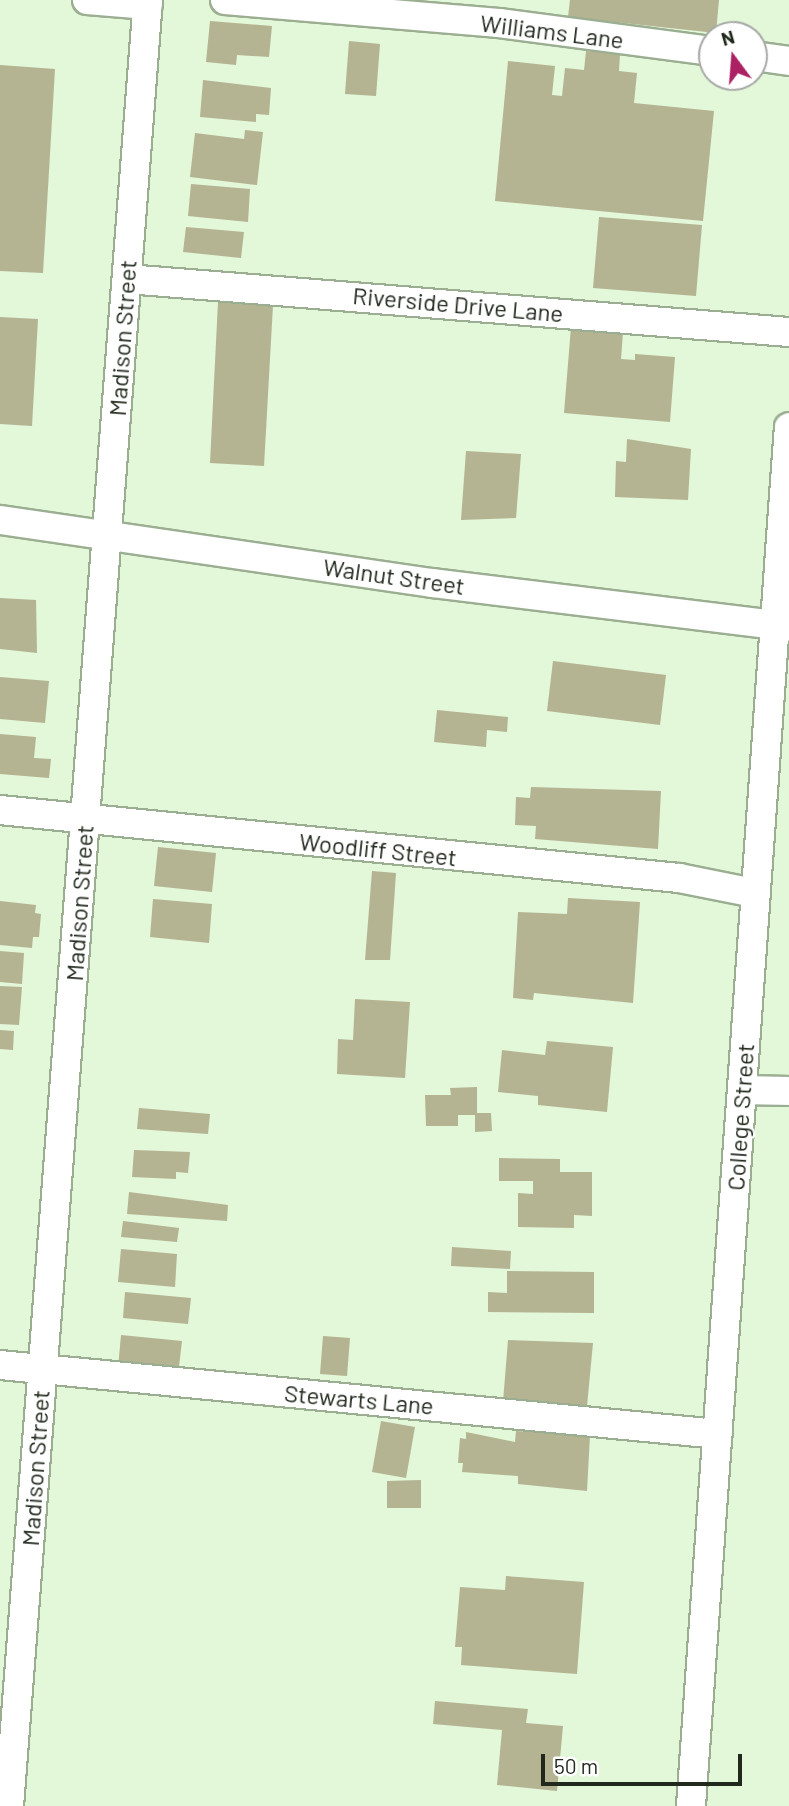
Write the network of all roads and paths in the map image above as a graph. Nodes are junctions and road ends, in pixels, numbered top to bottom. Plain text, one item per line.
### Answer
1 (87, 0) edge
2 (225, 0) edge
3 (148, 3) edge
4 (500, 12) edge
5 (698, 48) edge
6 (768, 59) edge
7 (789, 61) edge
8 (127, 279) junction
9 (789, 332) edge
10 (789, 427) edge
11 (787, 484) edge
12 (0, 520) edge
13 (107, 534) junction
14 (783, 626) edge
15 (0, 810) edge
16 (85, 820) junction
17 (754, 893) junction
18 (743, 1090) junction
19 (789, 1091) edge
20 (0, 1365) edge
21 (43, 1369) junction
22 (718, 1434) junction
23 (9, 1806) edge
24 (691, 1806) edge

1 - 3 street
2 - 4 street, Williams Lane
3 - 8 street, Madison Street
4 - 5 street, Williams Lane
6 - 7 street
8 - 9 street, Riverside Drive Lane
8 - 13 street, Madison Street
10 - 11 street, College Street
11 - 14 street, College Street
12 - 13 street, Walnut Street
13 - 14 street, Walnut Street
13 - 16 street, Madison Street
14 - 17 street, College Street
15 - 16 street, Woodliff Street
16 - 17 street, Woodliff Street
16 - 21 street, Madison Street
17 - 18 street, College Street
18 - 19 street
18 - 22 street, College Street
20 - 21 street, Stewarts Lane
21 - 22 street, Stewarts Lane
21 - 23 street, Madison Street
22 - 24 street, College Street

